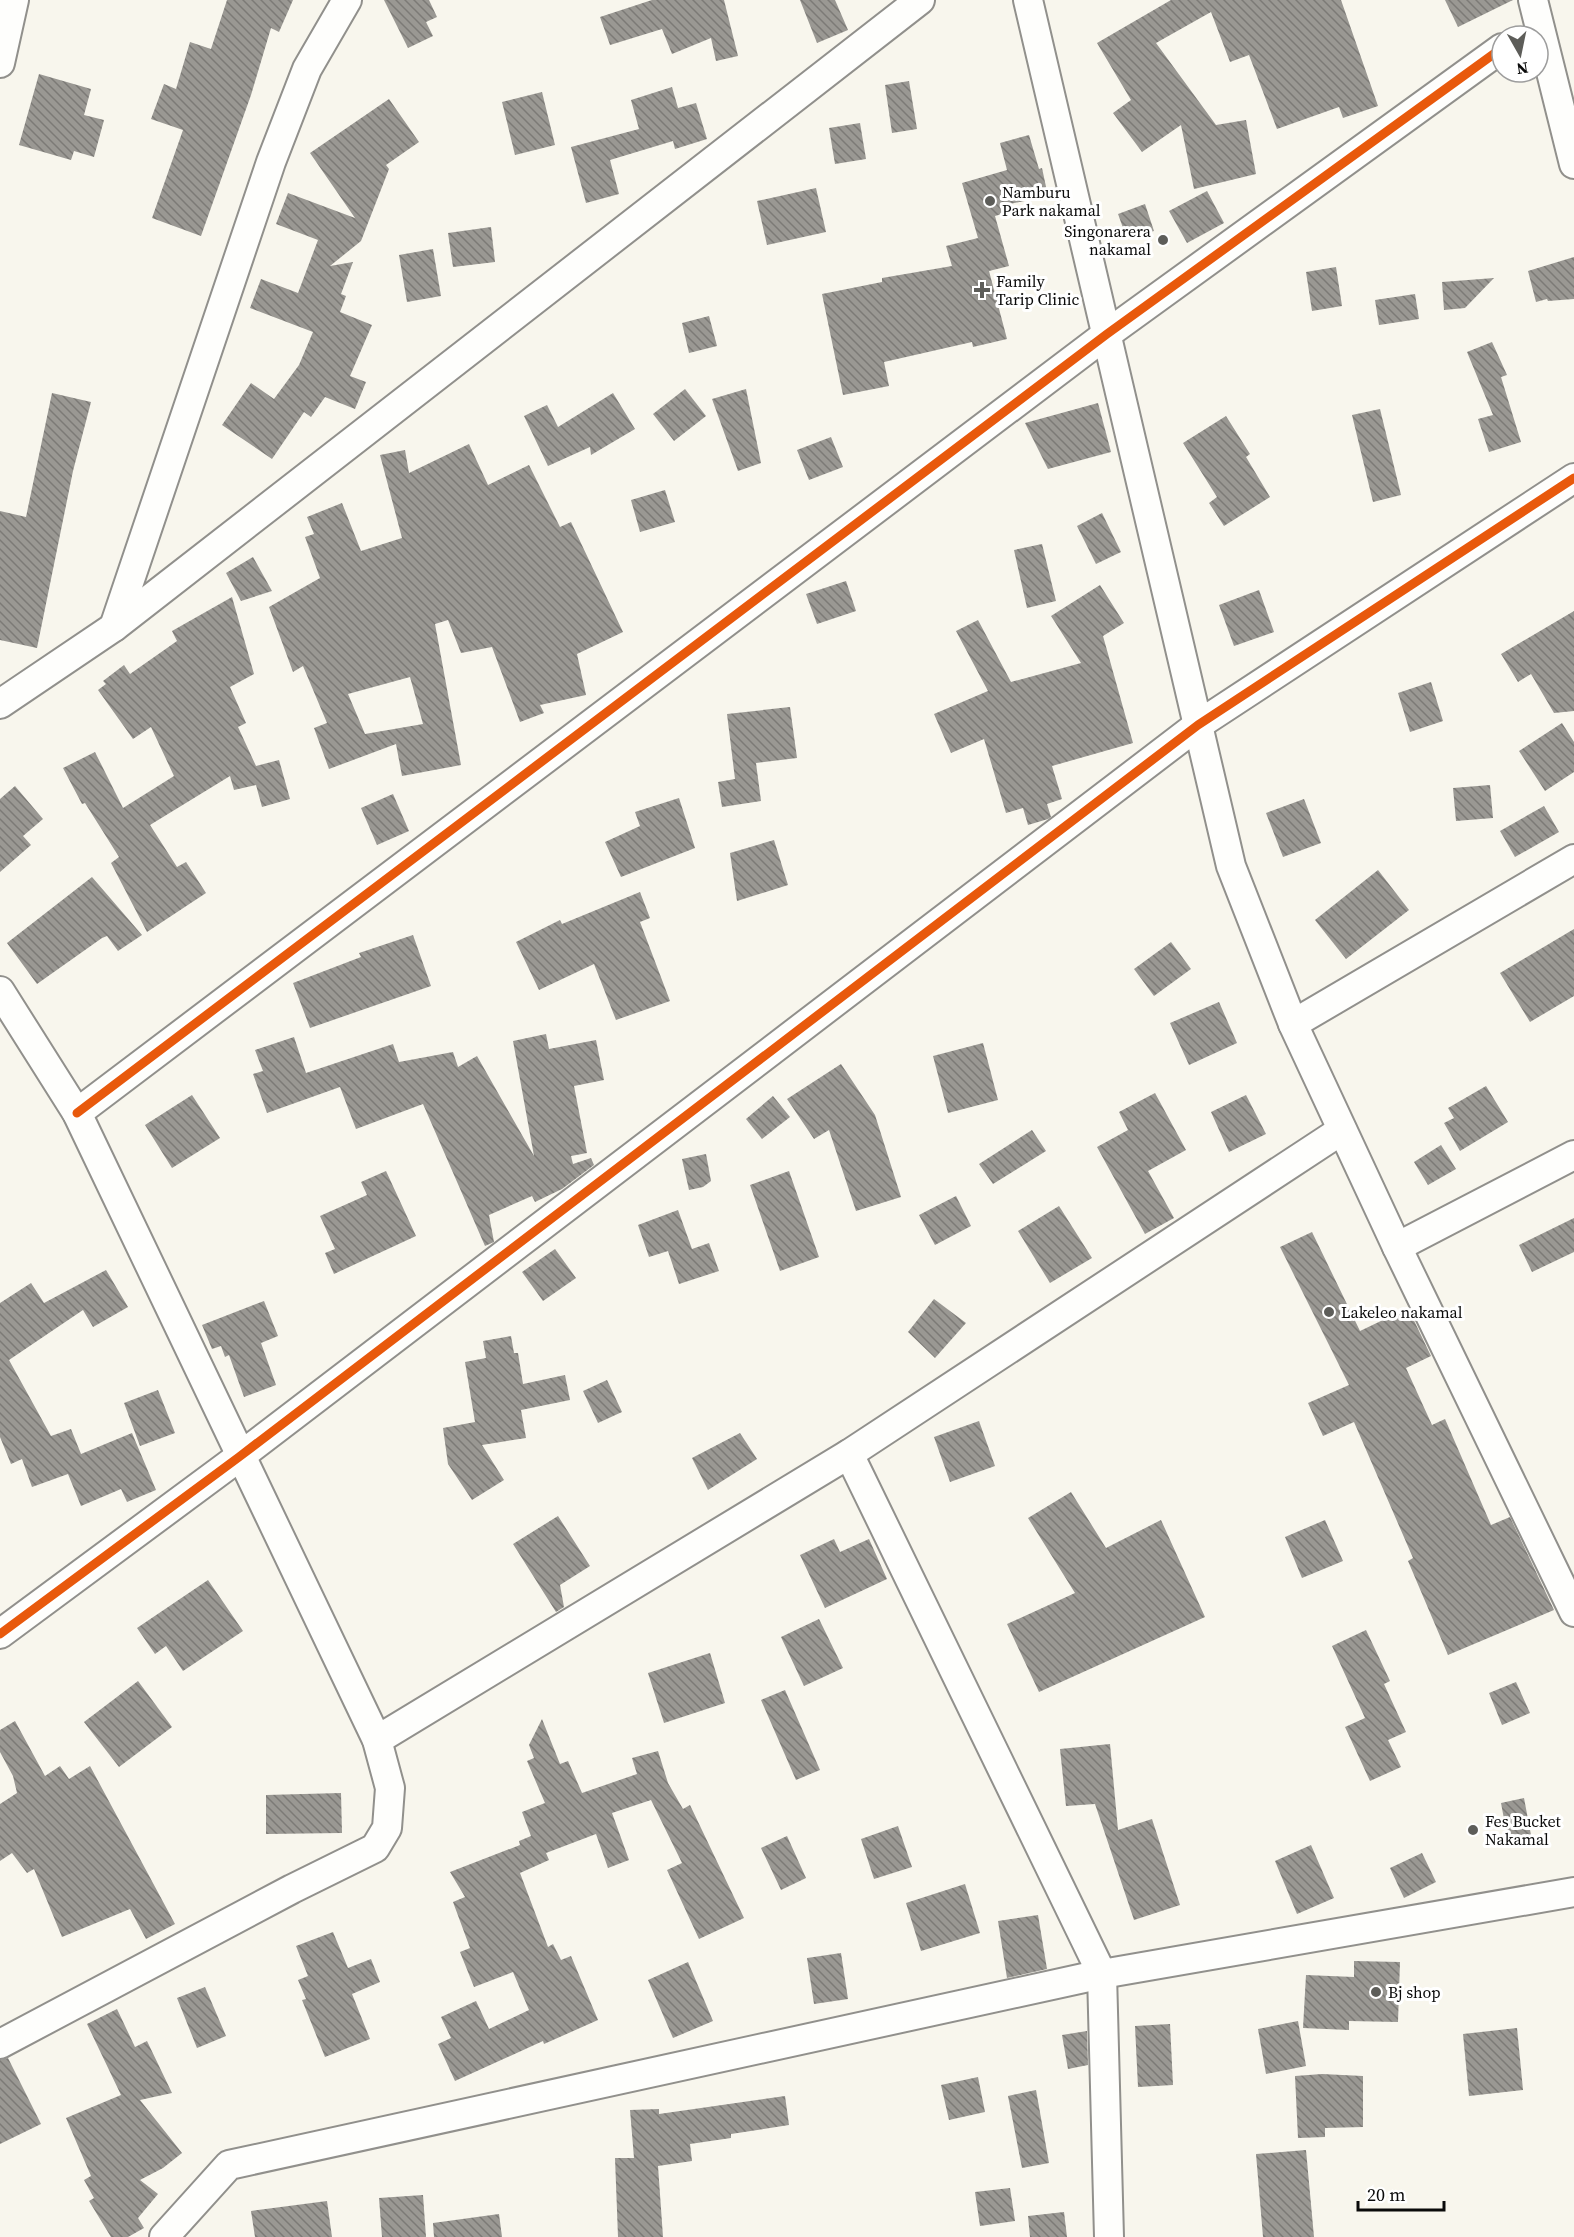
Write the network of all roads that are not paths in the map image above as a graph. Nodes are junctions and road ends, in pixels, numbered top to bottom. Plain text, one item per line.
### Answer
1 (14, 0) edge
2 (347, 0) edge
3 (920, 0) edge
4 (1028, 0) edge
5 (1530, 19) edge
6 (1490, 57) edge
7 (0, 63) edge
8 (1567, 112) edge
9 (1574, 164) edge
10 (1107, 334) junction
11 (1574, 478) edge
12 (114, 627) junction
13 (0, 705) edge
14 (1198, 725) junction
15 (1574, 859) edge
16 (0, 991) edge
17 (1293, 1024) junction
18 (77, 1113) junction
19 (1342, 1130) junction
20 (1574, 1155) edge
21 (1397, 1247) junction
22 (849, 1454) junction
23 (239, 1457) junction
24 (1574, 1612) edge
25 (0, 1634) edge
26 (376, 1740) junction
27 (1574, 1892) edge
28 (1102, 1974) junction
29 (0, 2044) edge
30 (164, 2237) edge
31 (1109, 2237) edge

1 - 7 street
2 - 12 street
3 - 12 street
4 - 10 street
5 - 8 street
6 - 10 street
8 - 9 street
10 - 14 street
10 - 18 street
11 - 14 street
12 - 13 street
14 - 17 street
14 - 23 street
15 - 17 street
16 - 18 street
17 - 19 street
18 - 23 street
19 - 21 street
19 - 22 street
20 - 21 street
21 - 24 street
22 - 26 street
22 - 28 street
23 - 25 street
23 - 26 street
26 - 29 street
27 - 28 street
28 - 30 street
28 - 31 street

